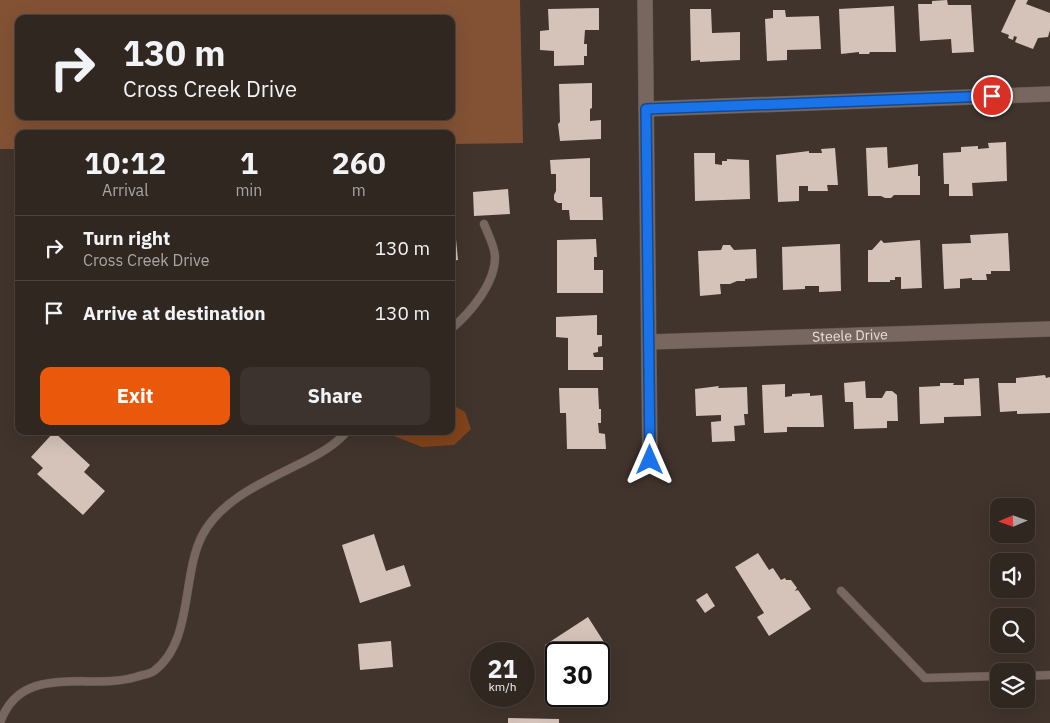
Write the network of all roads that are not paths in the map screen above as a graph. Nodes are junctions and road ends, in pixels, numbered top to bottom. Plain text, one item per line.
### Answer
1 (645, 0) edge
2 (1050, 94) edge
3 (646, 109) junction
4 (484, 224) dead end
5 (455, 326) edge
6 (1050, 329) edge
7 (649, 342) junction
8 (342, 435) edge
9 (650, 460) dead end
10 (841, 591) dead end
11 (1050, 675) edge
12 (990, 676) edge
13 (1035, 676) edge
14 (0, 723) edge

1 - 3 street
2 - 3 street
3 - 7 street
4 - 5 lane
6 - 7 street, Steele Drive
7 - 9 street
8 - 14 lane
10 - 12 lane
11 - 13 lane

